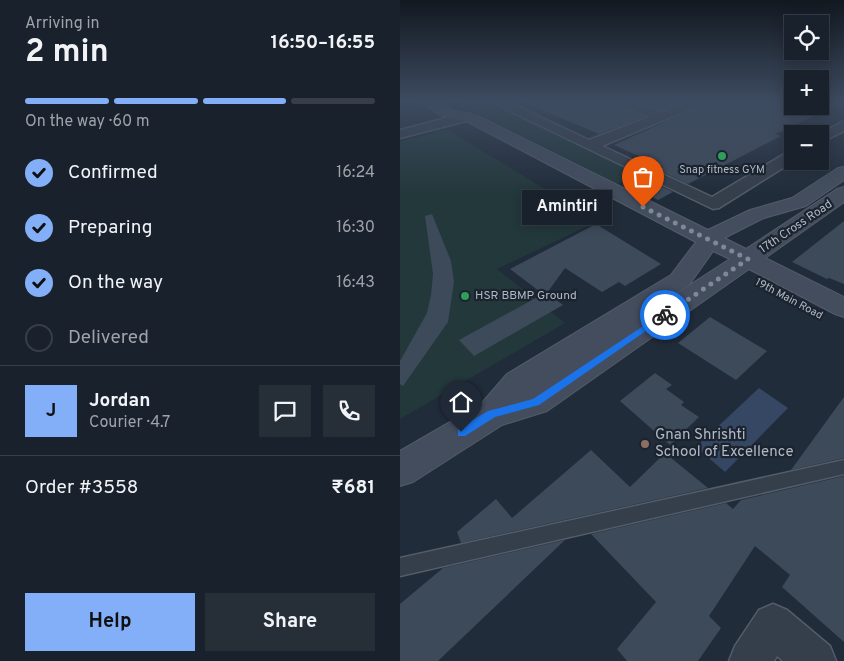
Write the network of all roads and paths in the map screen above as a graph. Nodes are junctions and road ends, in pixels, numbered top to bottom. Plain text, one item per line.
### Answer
1 (483, 132) edge
2 (562, 132) edge
3 (623, 132) edge
4 (590, 145) junction
5 (784, 161) edge
6 (844, 172) edge
7 (844, 193) edge
8 (779, 208) junction
9 (806, 219) junction
10 (704, 246) junction
11 (740, 265) junction
12 (844, 308) edge
13 (844, 328) edge
14 (492, 414) junction
15 (844, 467) edge
16 (400, 470) edge
17 (400, 567) edge
18 (750, 661) edge
19 (814, 661) edge

1 - 10 main road, 19th Main Road
2 - 4 street
3 - 4 street
4 - 5 street
6 - 8 main road, 17th Cross Road
7 - 9 main road, 17th Cross Road
8 - 9 main road
8 - 10 main road, 17th Cross Road
9 - 11 main road, 17th Cross Road
10 - 11 main road, 19th Main Road
10 - 14 main road, 17th Cross Road
11 - 12 main road, 19th Main Road
11 - 13 main road, 19th Main Road
11 - 14 main road, 17th Cross Road
14 - 16 main road, 17th Cross Road
15 - 17 lane
18 - 19 street

